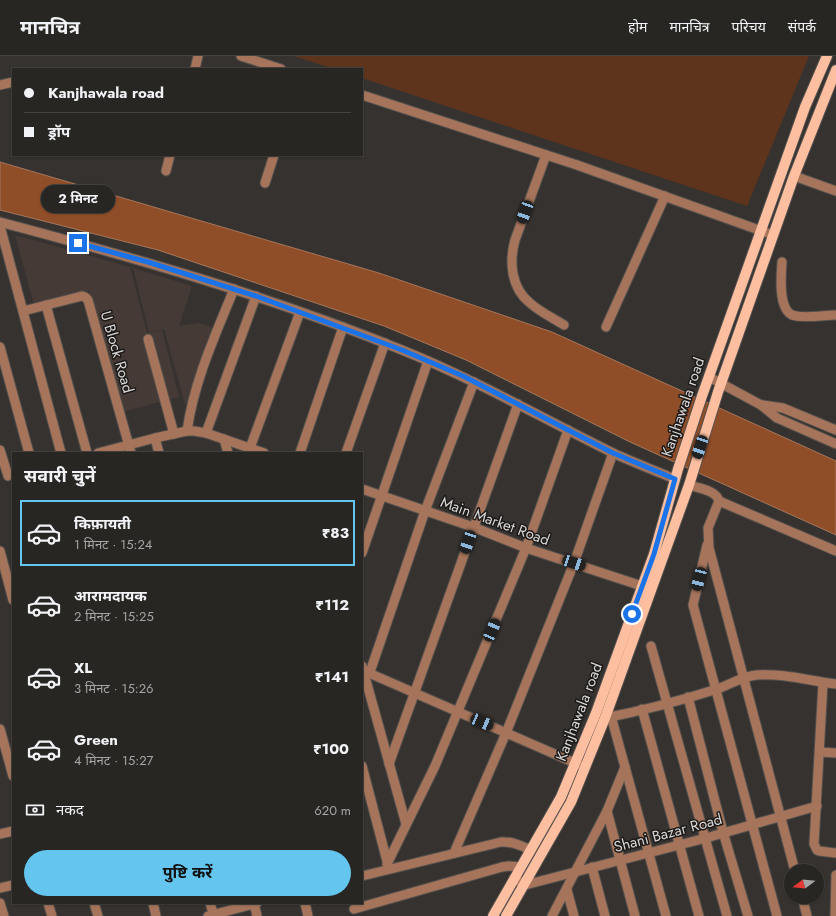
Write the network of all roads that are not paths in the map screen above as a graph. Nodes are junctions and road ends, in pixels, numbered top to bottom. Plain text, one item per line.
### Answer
1 (198, 56) edge
2 (241, 56) edge
3 (827, 56) edge
4 (195, 68) edge
5 (278, 68) edge
6 (836, 70) edge
7 (12, 82) edge
8 (0, 85) edge
9 (363, 95) edge
10 (546, 155) junction
11 (170, 156) edge
12 (274, 156) edge
13 (166, 171) dead end
14 (794, 176) junction
15 (265, 183) dead end
16 (836, 191) edge
17 (665, 196) junction
18 (0, 222) edge
19 (0, 226) edge
20 (761, 230) junction
21 (774, 235) junction
22 (782, 262) dead end
23 (234, 290) junction
24 (256, 296) junction
25 (46, 305) junction
26 (24, 311) junction
27 (300, 312) junction
28 (836, 315) edge
29 (564, 325) dead end
30 (343, 327) junction
31 (606, 327) dead end
32 (148, 340) dead end
33 (385, 343) junction
34 (0, 347) edge
35 (428, 361) junction
36 (709, 377) junction
37 (474, 382) junction
38 (721, 384) junction
39 (518, 404) junction
40 (761, 405) junction
41 (568, 430) junction
42 (836, 430) edge
43 (187, 431) junction
44 (206, 433) junction
45 (174, 434) junction
46 (155, 438) junction
47 (224, 439) junction
48 (836, 444) edge
49 (250, 448) junction
50 (130, 449) edge
51 (0, 450) edge
52 (29, 452) edge
53 (61, 452) edge
54 (87, 452) edge
55 (106, 452) edge
56 (159, 452) edge
57 (228, 452) edge
58 (261, 452) edge
59 (300, 452) edge
60 (346, 452) edge
61 (613, 453) junction
62 (676, 474) junction
63 (7, 477) edge
64 (690, 481) junction
65 (363, 489) edge
66 (382, 496) junction
67 (719, 501) junction
68 (425, 511) junction
69 (473, 527) junction
70 (709, 540) junction
71 (526, 548) junction
72 (363, 550) edge
73 (0, 551) edge
74 (836, 551) edge
75 (574, 563) junction
76 (647, 587) junction
77 (12, 596) edge
78 (651, 646) dead end
79 (364, 669) edge
80 (743, 679) junction
81 (823, 683) junction
82 (836, 684) edge
83 (715, 690) junction
84 (415, 693) junction
85 (688, 698) junction
86 (668, 703) junction
87 (642, 709) junction
88 (457, 712) junction
89 (608, 717) junction
90 (0, 729) edge
91 (506, 733) junction
92 (820, 752) junction
93 (836, 753) edge
94 (7, 761) edge
95 (575, 763) junction
96 (389, 764) junction
97 (625, 766) junction
98 (585, 767) junction
99 (363, 770) edge
100 (12, 774) edge
101 (817, 806) junction
102 (607, 811) junction
103 (780, 816) junction
104 (406, 824) junction
105 (752, 824) junction
106 (12, 831) edge
107 (723, 832) junction
108 (0, 834) edge
109 (706, 838) junction
110 (679, 845) junction
111 (531, 850) junction
112 (454, 853) junction
113 (648, 853) junction
114 (836, 853) edge
115 (620, 860) junction
116 (792, 864) edge
117 (388, 866) junction
118 (521, 867) junction
119 (592, 867) junction
120 (576, 872) junction
121 (836, 875) edge
122 (363, 876) edge
123 (514, 878) junction
124 (12, 885) edge
125 (525, 885) junction
126 (0, 888) edge
127 (567, 890) junction
128 (0, 903) edge
129 (48, 904) edge
130 (94, 904) edge
131 (153, 904) edge
132 (210, 904) edge
133 (252, 904) edge
134 (255, 904) edge
135 (305, 904) edge
136 (804, 904) edge
137 (354, 909) edge
138 (4, 916) edge
139 (52, 916) edge
140 (98, 916) edge
141 (156, 916) edge
142 (212, 916) edge
143 (257, 916) edge
144 (308, 916) edge
145 (493, 916) edge
146 (506, 916) edge
147 (552, 916) edge
148 (574, 916) edge
149 (604, 916) edge
150 (635, 916) edge
151 (666, 916) edge
152 (698, 916) edge
153 (727, 916) edge
154 (748, 916) edge
155 (777, 916) edge
156 (807, 916) edge
157 (835, 916) edge

1 - 4 street
2 - 5 street
3 - 20 main road, Kanjhawala road
6 - 14 main road, Kanjhawala road
7 - 8 street
9 - 10 street
10 - 17 street
10 - 29 street
11 - 13 street
12 - 15 street
14 - 16 street
14 - 21 main road, Kanjhawala road
17 - 20 street
17 - 31 street
18 - 23 street
19 - 26 street
20 - 21 street
20 - 36 main road, Kanjhawala road
21 - 38 main road, Kanjhawala road
22 - 28 street
23 - 24 street
23 - 43 street
24 - 27 street
24 - 44 street
25 - 26 street, U Block Road
25 - 50 street, U Block Road
25 - 54 street
26 - 53 street
27 - 30 street
27 - 49 street
30 - 33 street
30 - 59 street
32 - 45 street
33 - 35 street
33 - 60 street
34 - 52 street
35 - 37 street
35 - 66 street
36 - 38 street
36 - 62 main road, Kanjhawala road
37 - 39 street
37 - 68 street
38 - 40 street
38 - 64 main road, Kanjhawala road
39 - 41 street
39 - 69 street
40 - 42 street
40 - 48 street
41 - 61 street
41 - 71 street
43 - 44 street
43 - 45 street
44 - 47 street
45 - 46 street
46 - 50 street
46 - 56 street
47 - 49 street
47 - 57 street
49 - 58 street
50 - 55 street
51 - 63 street
61 - 62 street
61 - 75 street
62 - 76 main road, Kanjhawala road
64 - 67 street
64 - 76 main road, Kanjhawala road
65 - 66 street, Main Market Road
66 - 68 street, Main Market Road
66 - 72 street
67 - 70 street
67 - 74 street
68 - 69 street, Main Market Road
68 - 79 street
69 - 71 street, Main Market Road
69 - 84 street
70 - 80 street
70 - 83 street
71 - 75 street, Main Market Road
71 - 88 street
73 - 77 street
75 - 76 street, Main Market Road
75 - 91 street
76 - 89 main road, Kanjhawala road
76 - 95 main road, Kanjhawala road
78 - 86 street
79 - 84 street
79 - 96 street
80 - 81 street
80 - 83 street
80 - 103 street
81 - 82 street
81 - 92 street
83 - 85 street
83 - 105 street
84 - 88 street
84 - 96 street
85 - 86 street
85 - 107 street
86 - 87 street
86 - 109 street
87 - 89 street
87 - 110 street
88 - 91 street
88 - 104 street
89 - 97 street
89 - 98 main road, Kanjhawala road
90 - 94 street
91 - 95 street
91 - 112 street
92 - 93 street
92 - 101 street
94 - 100 street
95 - 98 street
95 - 111 main road, Kanjhawala road
96 - 104 street
97 - 102 street
97 - 113 street
98 - 125 main road, Kanjhawala road
99 - 117 street
101 - 103 street, Shani Bazar Road
101 - 114 street
102 - 115 street
102 - 120 street
103 - 105 street, Shani Bazar Road
103 - 116 street
104 - 117 street
105 - 107 street, Shani Bazar Road
105 - 155 street
106 - 108 street
107 - 109 street, Shani Bazar Road
107 - 154 street
109 - 110 street, Shani Bazar Road
109 - 153 street
110 - 113 street, Shani Bazar Road
110 - 152 street
111 - 112 street
111 - 118 main road, Kanjhawala road
112 - 117 street
113 - 115 street, Shani Bazar Road
113 - 151 street
115 - 119 street, Shani Bazar Road
115 - 150 street
117 - 122 street
118 - 123 main road, Kanjhawala road
118 - 137 street
119 - 120 street, Shani Bazar Road
119 - 149 street
120 - 125 street, Shani Bazar Road
120 - 127 street
121 - 157 street
123 - 125 street
123 - 145 main road, Kanjhawala road
124 - 126 street
125 - 146 main road, Kanjhawala road
127 - 147 street
127 - 148 street
128 - 138 street
129 - 139 street
130 - 140 street
131 - 141 street
132 - 142 street
133 - 142 street
134 - 143 street
135 - 144 street
136 - 156 street

